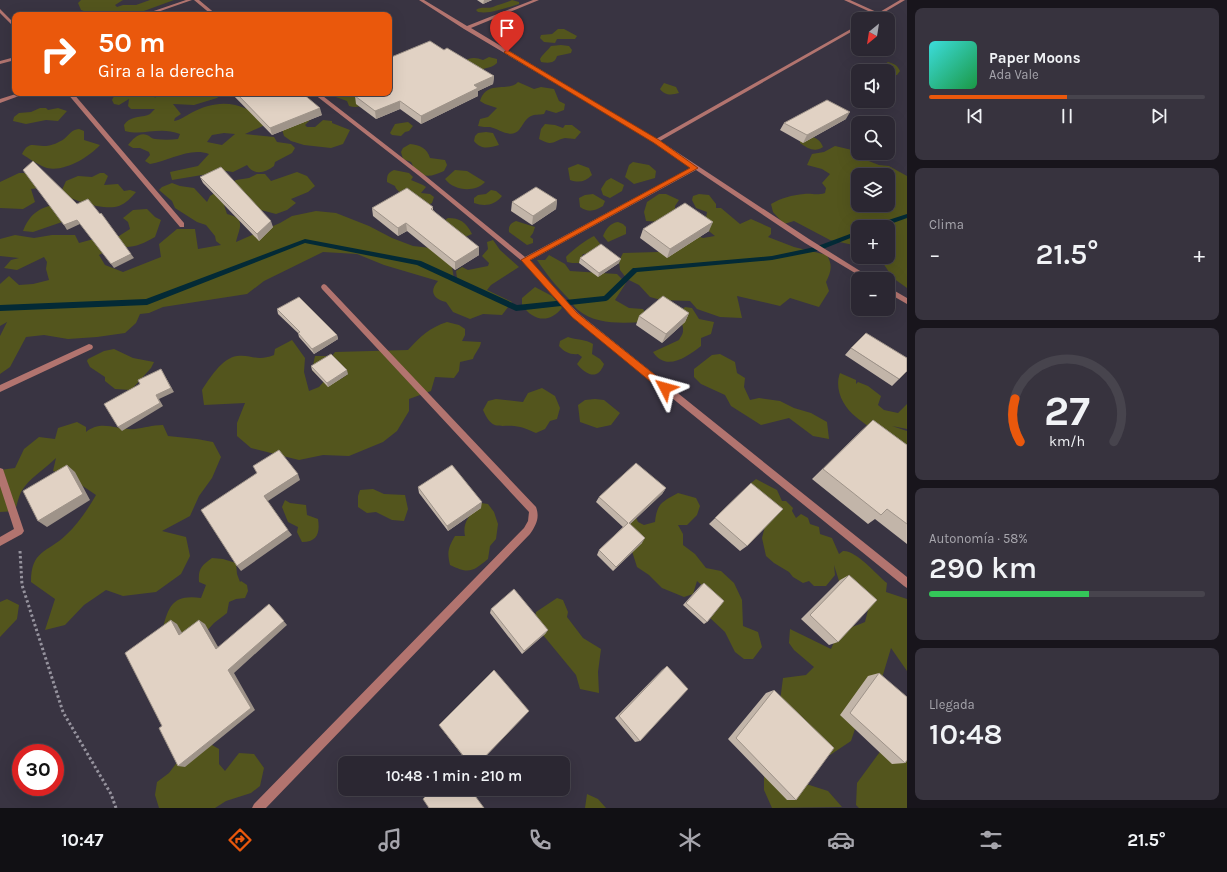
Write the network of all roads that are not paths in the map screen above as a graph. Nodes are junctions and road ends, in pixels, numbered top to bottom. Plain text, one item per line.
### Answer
1 (190, 0) edge
2 (196, 0) edge
3 (421, 0) edge
4 (537, 0) edge
5 (846, 0) edge
6 (903, 0) edge
7 (0, 10) edge
8 (153, 12) edge
9 (212, 12) edge
10 (874, 12) edge
11 (882, 12) edge
12 (12, 24) edge
13 (466, 28) junction
14 (851, 30) edge
15 (12, 59) edge
16 (0, 63) edge
17 (15, 96) edge
18 (73, 96) edge
19 (320, 96) edge
20 (0, 101) edge
21 (656, 141) junction
22 (695, 168) junction
23 (182, 225) dead end
24 (525, 260) junction
25 (858, 272) edge
26 (324, 287) dead end
27 (895, 294) edge
28 (907, 301) edge
29 (89, 347) dead end
30 (0, 389) edge
31 (0, 472) edge
32 (0, 542) edge
33 (907, 583) edge
34 (258, 808) edge

1 - 8 street
2 - 9 street
3 - 13 street
4 - 13 street
5 - 10 street
6 - 11 street
7 - 12 street
13 - 21 street
14 - 21 street
15 - 16 street
17 - 20 street
18 - 23 street
19 - 24 street
21 - 22 street
22 - 24 street
22 - 25 street
24 - 33 street
26 - 34 street
27 - 28 street
29 - 30 street
31 - 32 street

